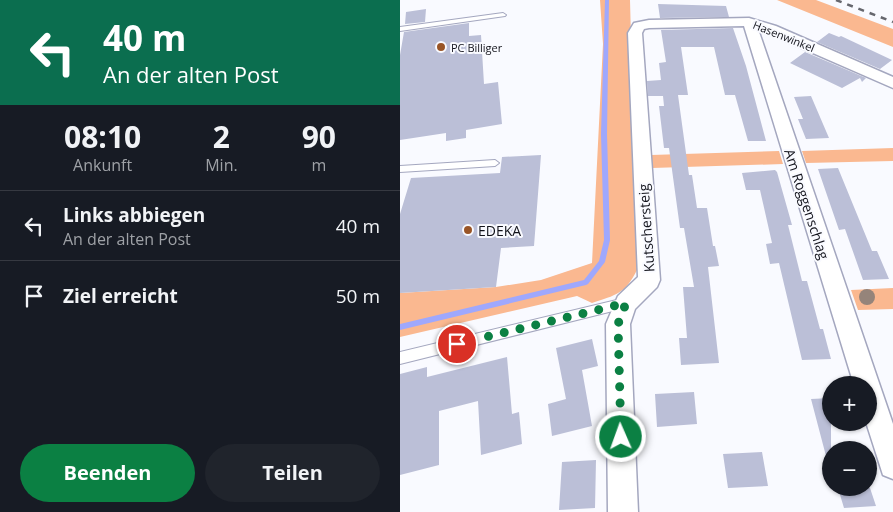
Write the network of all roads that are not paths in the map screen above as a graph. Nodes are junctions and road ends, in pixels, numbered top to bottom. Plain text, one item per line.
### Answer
1 (503, 15) dead end
2 (749, 22) junction
3 (639, 26) joint
4 (400, 29) edge
5 (893, 83) edge
6 (496, 163) dead end
7 (400, 169) edge
8 (626, 303) junction
9 (400, 358) edge
10 (863, 376) edge
11 (877, 416) edge
12 (893, 465) edge
13 (623, 512) edge

1 - 4 lane
2 - 3 street, Hasenwinkel
2 - 5 street, Hasenwinkel
2 - 10 street, Am Roggenschlag
3 - 8 street, Kutschersteig
6 - 7 lane
8 - 9 lane
8 - 13 street, Kutschersteig
11 - 12 street

